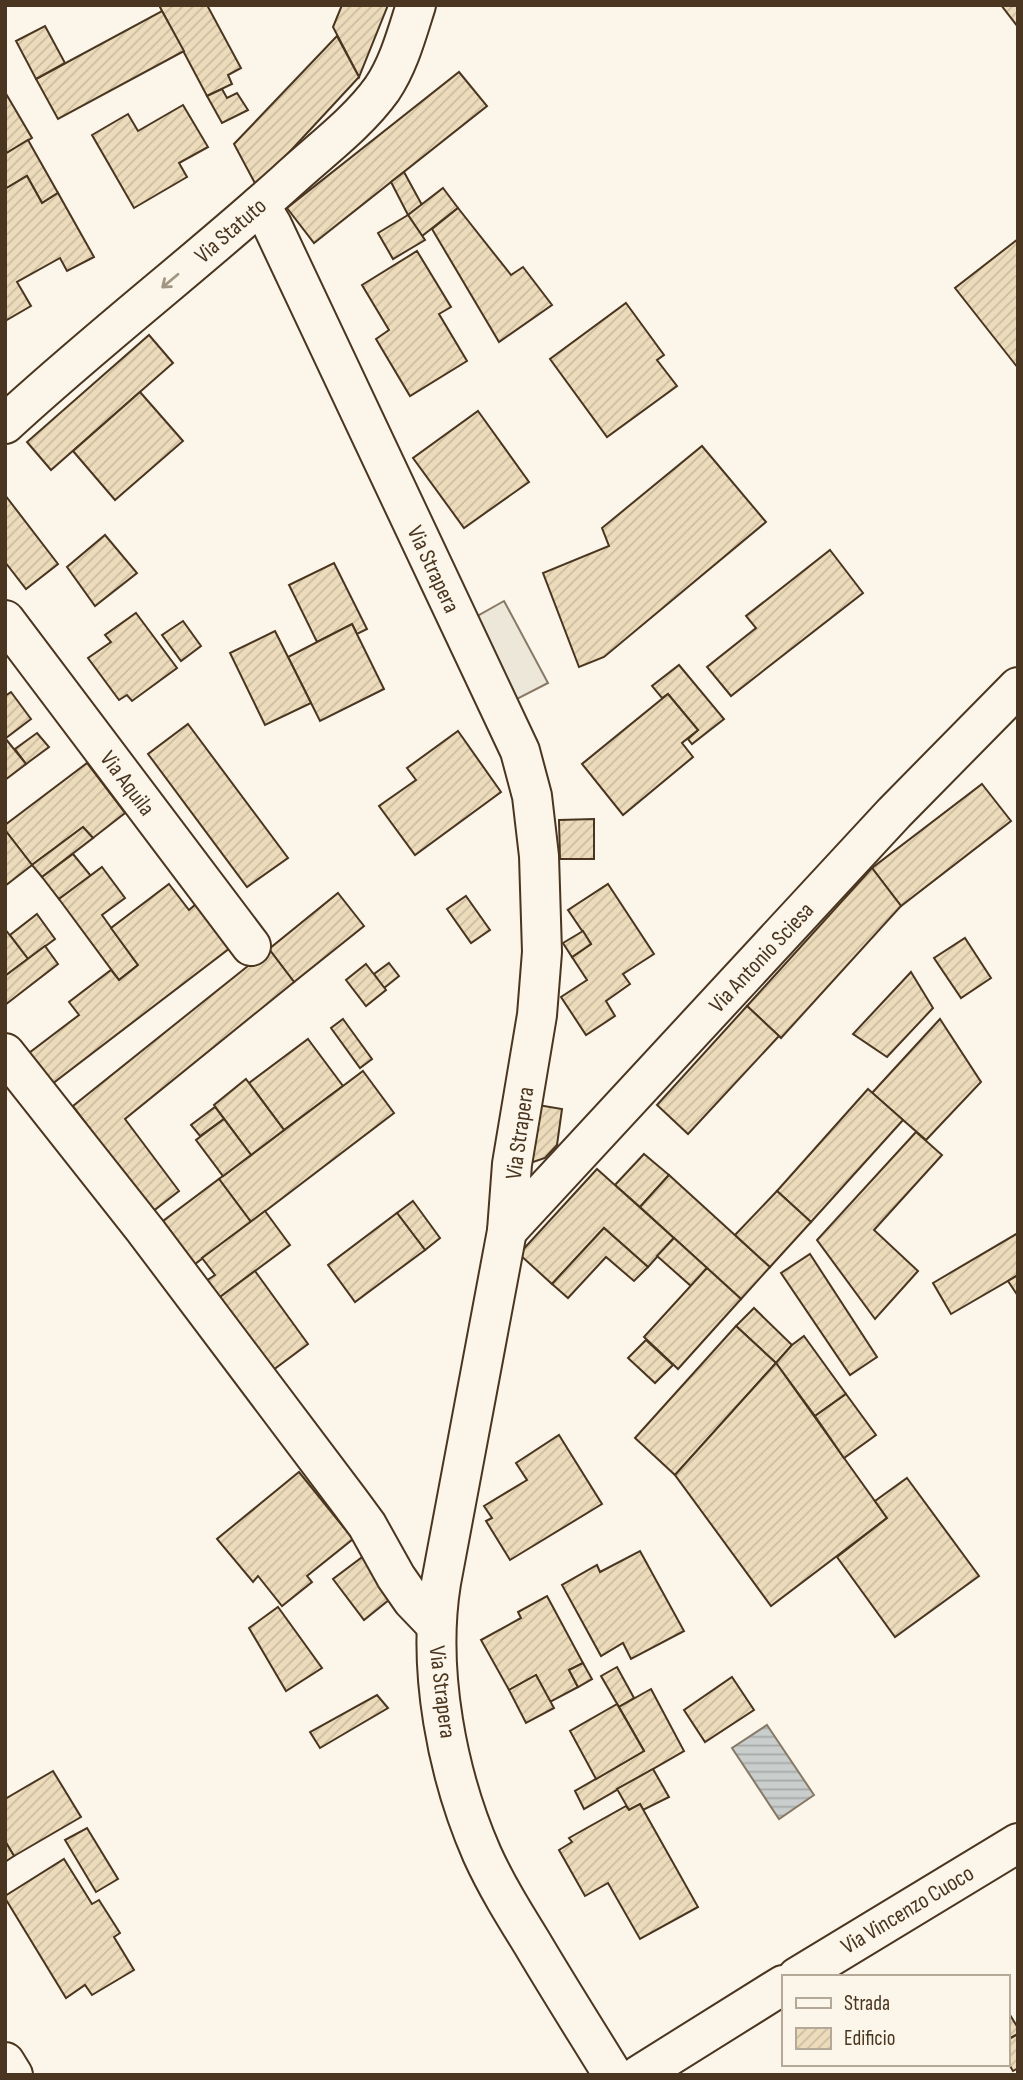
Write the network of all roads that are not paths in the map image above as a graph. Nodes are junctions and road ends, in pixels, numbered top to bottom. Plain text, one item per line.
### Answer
1 (416, 5) edge
2 (260, 205) junction
3 (5, 424) edge
4 (5, 620) edge
5 (1018, 687) edge
6 (251, 946) dead end
7 (5, 1053) edge
8 (507, 1231) junction
9 (435, 1623) junction
10 (1018, 1843) edge
11 (800, 1975) edge
12 (782, 1986) edge
13 (5, 2062) edge
14 (13, 2075) edge
15 (613, 2075) edge
16 (639, 2075) edge

1 - 2 street, Via Statuto
2 -> 3 street, Via Statuto
2 - 8 street, Via Strapera
4 - 6 street, Via Aquila
5 - 8 street, Via Antonio Sciesa
7 - 9 street
8 - 9 street, Via Strapera
9 - 15 street, Via Strapera
10 - 11 street, Via Vincenzo Cuoco
12 - 16 street
13 - 14 street

